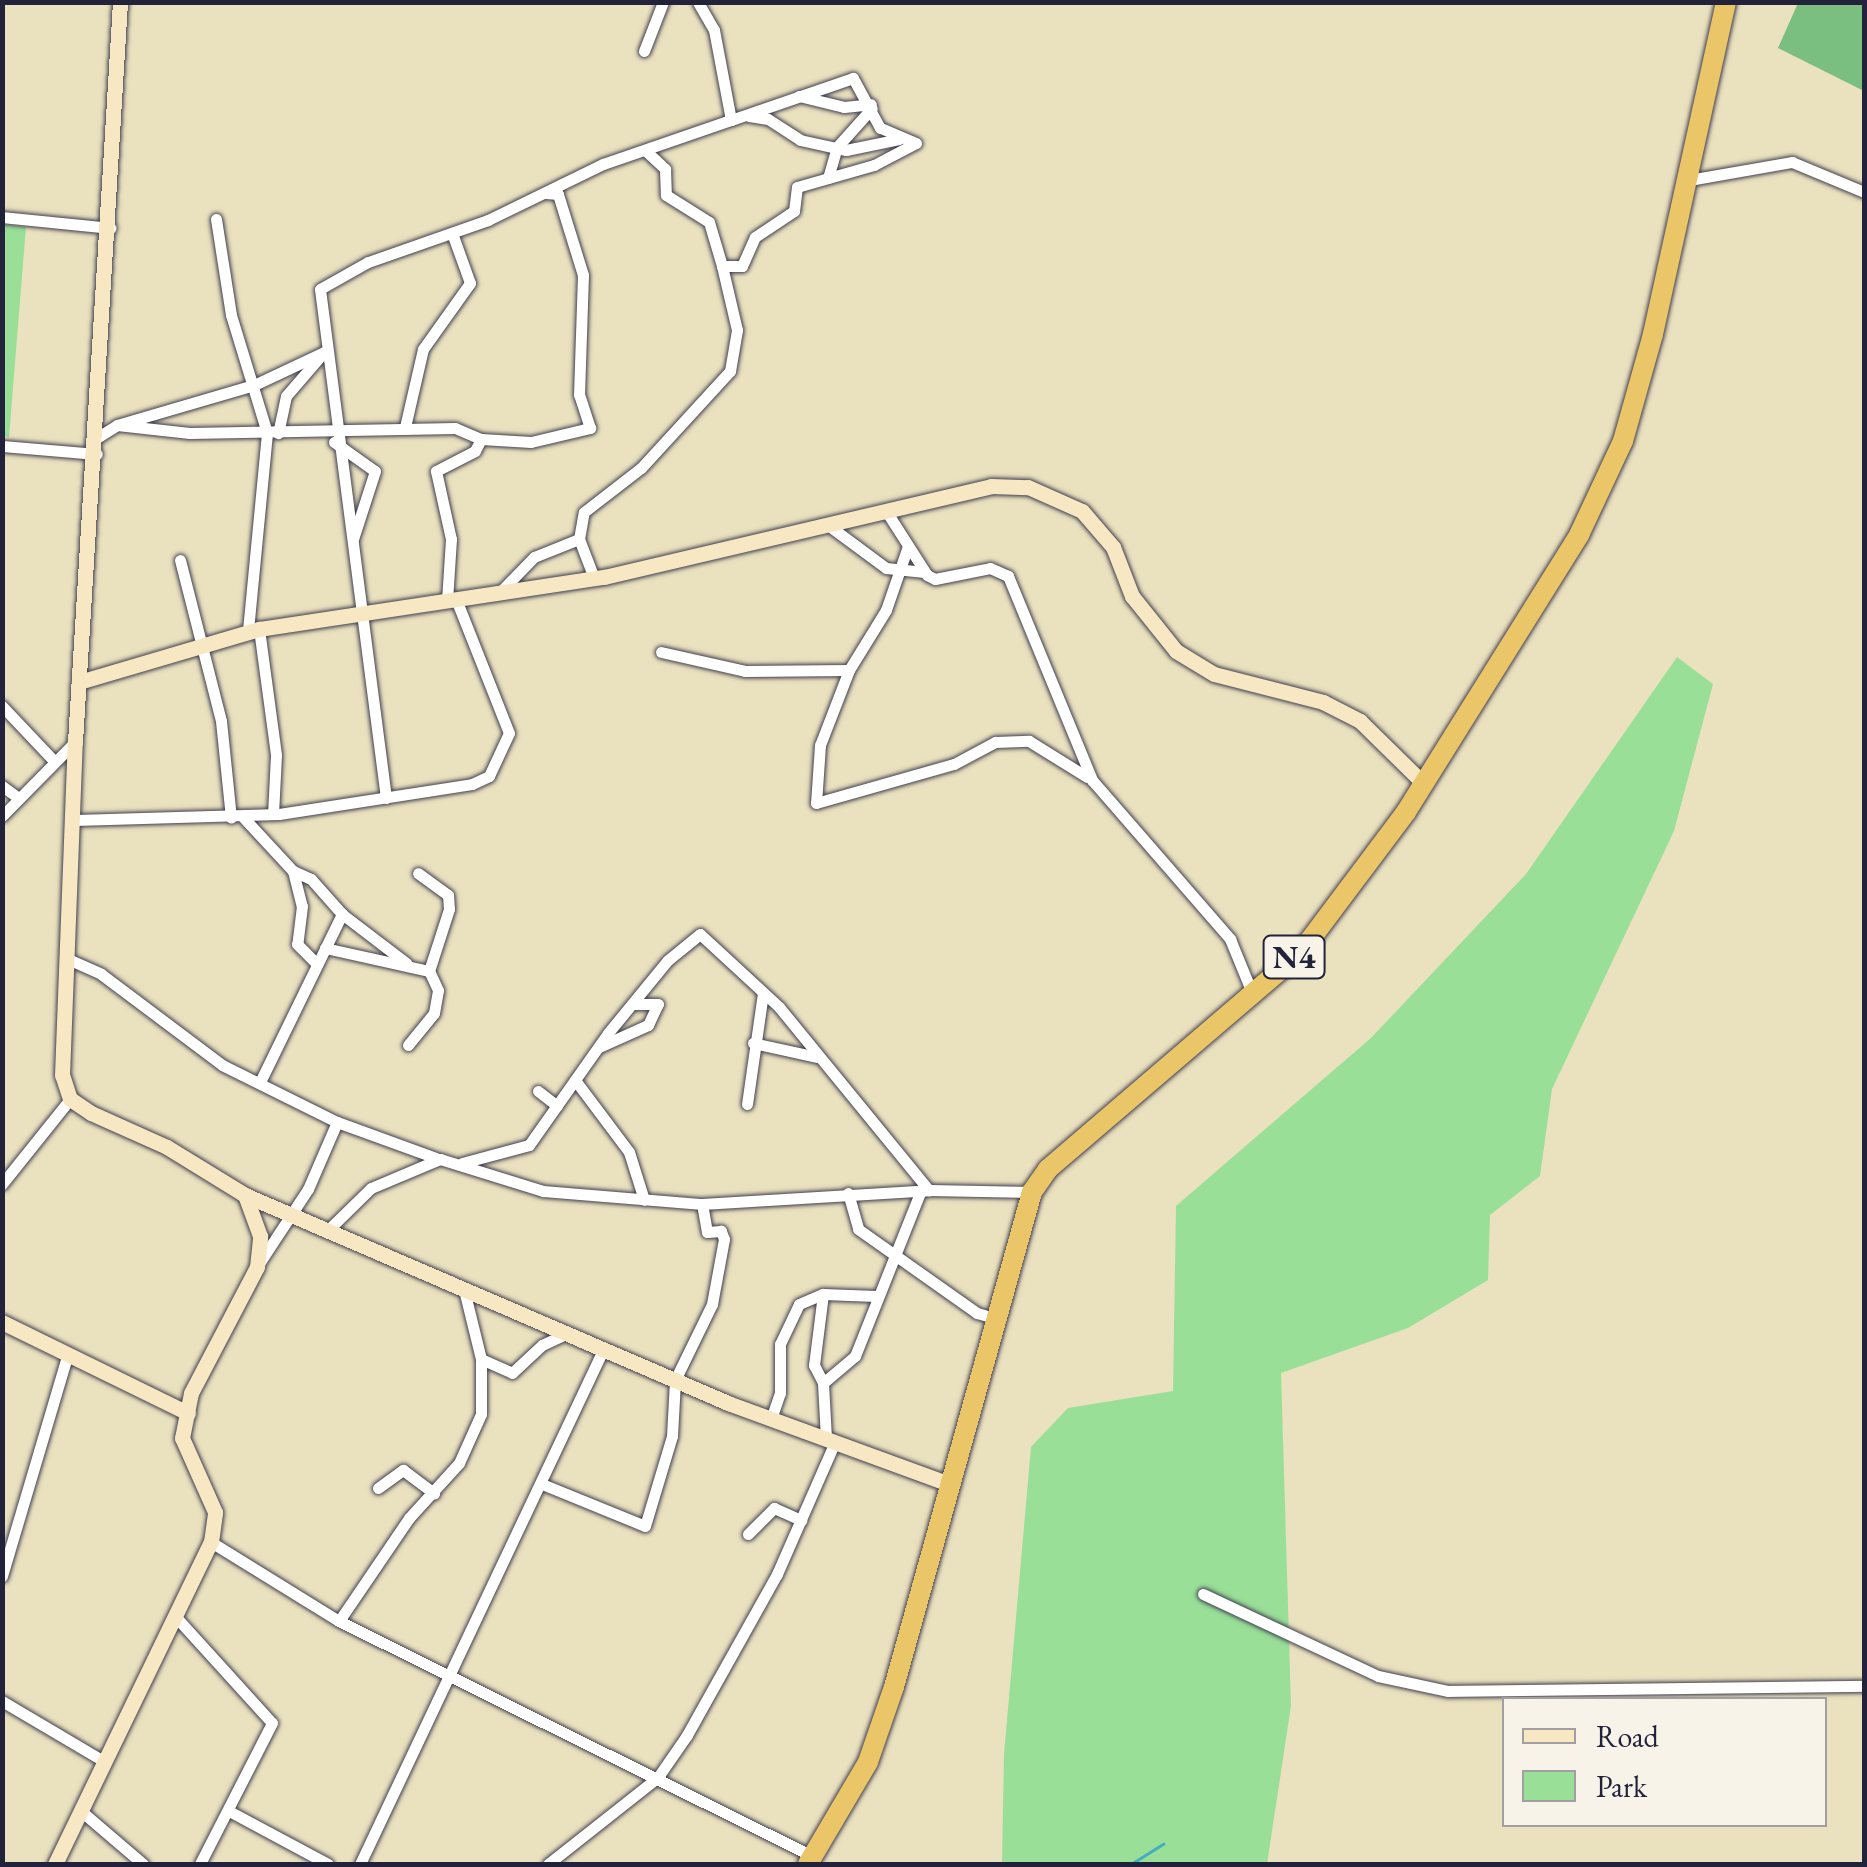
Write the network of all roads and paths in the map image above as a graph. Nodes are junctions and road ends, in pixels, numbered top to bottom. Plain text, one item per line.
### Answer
1 (120, 2) edge
2 (664, 2) edge
3 (698, 2) edge
4 (1726, 2) edge
5 (644, 51) dead end
6 (799, 96) junction
7 (871, 106) junction
8 (744, 115) junction
9 (731, 120) junction
10 (900, 139) junction
11 (837, 147) junction
12 (647, 152) junction
13 (828, 178) junction
14 (1689, 180) junction
15 (546, 192) junction
16 (1864, 192) edge
17 (2, 217) edge
18 (216, 219) dead end
19 (110, 228) junction
20 (452, 233) junction
21 (722, 266) junction
22 (324, 352) junction
23 (254, 385) junction
24 (116, 425) junction
25 (405, 427) junction
26 (273, 433) junction
27 (98, 437) junction
28 (338, 439) junction
29 (481, 440) junction
30 (2, 446) edge
31 (97, 454) junction
32 (888, 514) junction
33 (832, 528) junction
34 (353, 539) junction
35 (579, 539) junction
36 (908, 546) junction
37 (180, 560) dead end
38 (896, 572) junction
39 (922, 572) junction
40 (594, 578) junction
41 (498, 594) junction
42 (452, 600) junction
43 (364, 612) junction
44 (254, 631) junction
45 (202, 642) junction
46 (660, 652) dead end
47 (849, 670) junction
48 (79, 682) junction
49 (2, 706) edge
50 (75, 742) junction
51 (53, 760) junction
52 (1092, 780) junction
53 (1422, 782) junction
54 (2, 786) edge
55 (18, 797) junction
56 (386, 798) junction
57 (273, 814) junction
58 (2, 816) edge
59 (237, 816) junction
60 (76, 820) junction
61 (293, 871) junction
62 (418, 873) dead end
63 (342, 914) junction
64 (325, 948) junction
65 (68, 958) junction
66 (406, 963) junction
67 (317, 964) junction
68 (428, 971) junction
69 (763, 993) junction
70 (1254, 995) junction
71 (632, 1004) junction
72 (753, 1043) junction
73 (408, 1044) dead end
74 (599, 1047) junction
75 (820, 1058) junction
76 (261, 1080) junction
77 (575, 1080) junction
78 (538, 1091) dead end
79 (70, 1099) junction
80 (747, 1104) dead end
81 (558, 1106) junction
82 (337, 1122) junction
83 (440, 1159) junction
84 (462, 1163) junction
85 (2, 1184) edge
86 (925, 1190) junction
87 (1032, 1192) junction
88 (848, 1193) junction
89 (244, 1195) junction
90 (644, 1200) junction
91 (702, 1204) junction
92 (291, 1214) junction
93 (326, 1232) junction
94 (897, 1254) junction
95 (257, 1267) junction
96 (464, 1290) junction
97 (824, 1294) junction
98 (876, 1296) junction
99 (994, 1318) junction
100 (2, 1322) edge
101 (566, 1334) junction
102 (603, 1350) junction
103 (67, 1356) junction
104 (481, 1359) junction
105 (675, 1380) junction
106 (823, 1383) junction
107 (188, 1413) junction
108 (772, 1416) junction
109 (830, 1440) junction
110 (542, 1484) junction
111 (949, 1484) junction
112 (378, 1488) dead end
113 (434, 1493) junction
114 (801, 1520) junction
115 (748, 1534) dead end
116 (211, 1542) junction
117 (2, 1576) edge
118 (1204, 1594) dead end
119 (175, 1616) junction
120 (339, 1621) junction
121 (450, 1676) junction
122 (1864, 1686) edge
123 (2, 1701) edge
124 (105, 1762) junction
125 (658, 1777) junction
126 (81, 1810) junction
127 (229, 1811) junction
128 (812, 1861) edge
129 (56, 1864) edge
130 (143, 1864) edge
131 (200, 1864) edge
132 (328, 1864) edge
133 (360, 1864) edge
134 (548, 1864) edge

1 - 19 street
2 - 5 street
3 - 9 street
4 - 14 highway, N4
6 - 7 street
6 - 7 street
6 - 8 street
7 - 10 street
7 - 11 street
8 - 9 street
8 - 11 street
9 - 12 street
10 - 11 street
10 - 13 street
11 - 13 street
12 - 15 street
12 - 21 street
13 - 21 street
14 - 16 street
14 - 53 highway, N4
15 - 20 street
15 - 29 street
17 - 19 street
18 - 23 street
19 - 27 street
20 - 22 street
20 - 25 street
21 - 35 street
22 - 23 street
22 - 26 street
22 - 28 street
23 - 24 street
23 - 26 street
24 - 26 street
24 - 27 street
25 - 28 street
25 - 29 street
26 - 28 street
26 - 44 street
27 - 31 street
28 - 34 street
28 - 34 street
29 - 42 street
30 - 31 street
31 - 48 street
32 - 33 street
32 - 36 street
32 - 53 street
33 - 38 street
33 - 40 street
34 - 43 street
35 - 40 street
35 - 41 street
36 - 38 street
36 - 39 street
37 - 45 street
38 - 39 street
38 - 47 street
39 - 52 street
40 - 41 street
41 - 42 street
42 - 43 street
42 - 56 street
43 - 44 street
43 - 56 street
44 - 45 street
44 - 57 street
45 - 48 street
45 - 59 street
46 - 47 street
47 - 52 street
48 - 50 street
49 - 51 street
50 - 51 street
50 - 60 street
51 - 55 street
52 - 70 street
53 - 70 highway, N4
54 - 55 street
55 - 58 street
56 - 57 street
57 - 59 street
59 - 60 street
59 - 61 street
60 - 65 street
61 - 63 street
61 - 67 street
62 - 68 street
63 - 64 street
63 - 66 street
64 - 66 street
64 - 67 street
65 - 76 street
65 - 79 street
66 - 68 street
67 - 76 street
68 - 73 street
69 - 71 street
69 - 72 street
69 - 75 street
70 - 87 highway, N4
71 - 74 street
71 - 74 street
72 - 75 street
72 - 80 street
74 - 77 street
75 - 86 street
76 - 82 street
77 - 81 street
77 - 90 street
78 - 81 street
79 - 85 street
79 - 89 street
81 - 84 street
82 - 83 street
82 - 92 street
83 - 84 street
83 - 93 street
84 - 90 street
86 - 87 street
86 - 88 street
86 - 94 street
87 - 99 highway, N4
88 - 91 street
88 - 94 street
89 - 92 street
89 - 95 street
90 - 91 street
91 - 105 street
92 - 93 street
92 - 95 street
93 - 96 street
94 - 98 street
94 - 99 street
95 - 107 street
96 - 101 street
96 - 104 street
97 - 98 street
97 - 106 street
97 - 108 street
98 - 106 street
99 - 111 highway, N4
100 - 103 street
101 - 102 street
101 - 104 street
102 - 105 street
102 - 110 street
103 - 107 street
103 - 117 street
104 - 113 street
105 - 108 street
105 - 110 street
106 - 109 street
107 - 116 street
108 - 109 street
109 - 111 street
109 - 114 street
110 - 121 street
111 - 128 highway, N4
112 - 113 street
113 - 120 street
114 - 115 street
114 - 125 street
116 - 119 street
116 - 120 street
118 - 122 street
119 - 124 street
119 - 127 street
120 - 121 street
121 - 125 street
121 - 133 street
123 - 124 street
124 - 126 street
125 - 128 street
125 - 134 street
126 - 129 street
126 - 130 street
127 - 131 street
127 - 132 street

